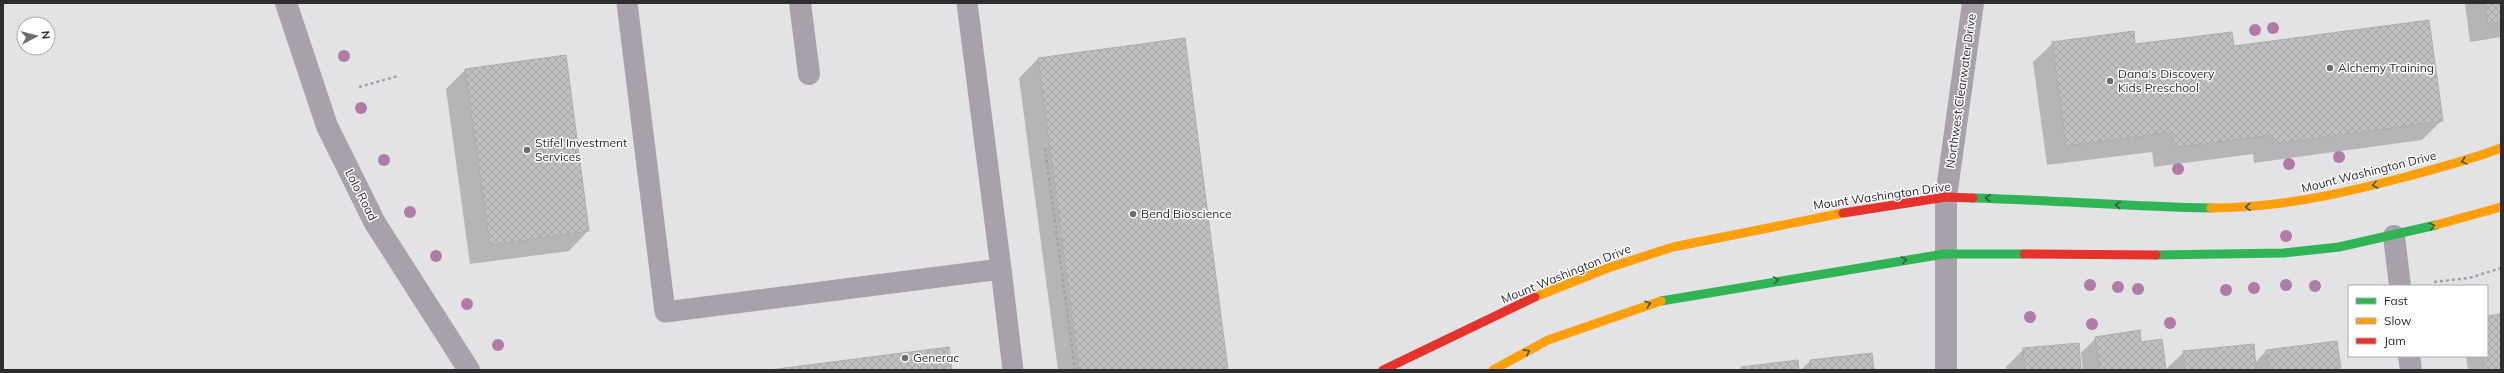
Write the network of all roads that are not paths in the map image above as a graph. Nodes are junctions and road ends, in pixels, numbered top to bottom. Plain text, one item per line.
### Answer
1 (286, 3) edge
2 (627, 3) edge
3 (800, 3) edge
4 (967, 3) edge
5 (1973, 3) edge
6 (809, 74) dead end
7 (2501, 148) edge
8 (1946, 197) junction
9 (2501, 207) edge
10 (2394, 236) junction
11 (1944, 254) junction
12 (1000, 270) junction
13 (2400, 285) edge
14 (2409, 357) edge
15 (469, 370) edge
16 (1013, 370) edge
17 (1383, 370) edge
18 (1493, 370) edge
19 (1946, 370) edge
20 (2411, 370) edge

1 - 15 street, Lolo Road
2 - 12 lane
3 - 6 street
4 - 12 lane
5 - 8 street, Northwest Clearwater Drive
7 -> 8 main road, Mount Washington Drive
8 - 11 street, Northwest Clearwater Drive
8 - 17 main road, Mount Washington Drive
10 -> 9 main road
10 - 11 main road
10 - 13 street
18 -> 11 main road
11 - 19 street, Northwest Clearwater Drive
12 - 16 lane
14 - 20 street

